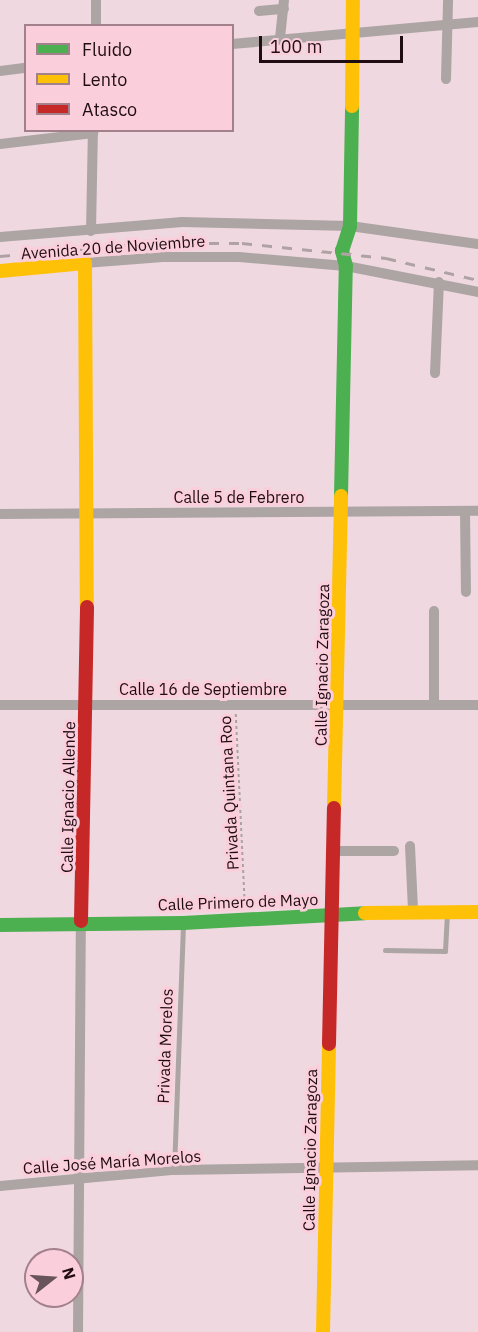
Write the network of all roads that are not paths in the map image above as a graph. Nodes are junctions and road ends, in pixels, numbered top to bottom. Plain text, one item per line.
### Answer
1 (96, 0) edge
2 (353, 0) edge
3 (448, 0) edge
4 (284, 4) edge
5 (259, 11) dead end
6 (478, 22) edge
7 (448, 23) junction
8 (96, 24) edge
9 (351, 32) junction
10 (280, 38) junction
11 (234, 44) edge
12 (24, 68) edge
13 (0, 71) edge
14 (446, 79) dead end
15 (93, 132) edge
16 (0, 144) edge
17 (350, 226) junction
18 (91, 231) junction
19 (0, 237) edge
20 (478, 244) edge
21 (85, 263) junction
22 (346, 266) junction
23 (0, 271) edge
24 (439, 282) junction
25 (478, 292) edge
26 (435, 373) dead end
27 (478, 511) edge
28 (86, 512) junction
29 (341, 512) junction
30 (465, 512) junction
31 (0, 514) edge
32 (466, 592) dead end
33 (434, 611) dead end
34 (87, 704) junction
35 (338, 704) junction
36 (0, 705) edge
37 (434, 705) junction
38 (478, 705) edge
39 (410, 846) dead end
40 (333, 851) junction
41 (394, 851) dead end
42 (413, 910) junction
43 (447, 911) junction
44 (478, 912) edge
45 (332, 915) junction
46 (81, 921) junction
47 (183, 922) junction
48 (0, 925) edge
49 (385, 950) dead end
50 (478, 1165) edge
51 (326, 1169) junction
52 (174, 1170) junction
53 (80, 1180) junction
54 (0, 1186) edge
55 (78, 1332) edge
56 (323, 1332) edge

1 - 8 street
2 - 9 street, Calle Ignacio Zaragoza
3 - 7 street
4 - 5 street
4 - 10 street
6 - 7 street
7 - 9 street
7 - 14 street
9 - 10 street
9 - 17 street, Calle Ignacio Zaragoza
10 - 11 street
12 - 13 street
15 - 16 street
15 - 18 street
17 - 18 street, Avenida 20 de Noviembre
17 - 20 street, Avenida 20 de Noviembre
17 - 22 street, Calle Ignacio Zaragoza
18 - 19 street, Avenida 20 de Noviembre
21 - 22 street, Avenida 20 de Noviembre
21 - 23 street, Avenida 20 de Noviembre
21 - 28 street, Calle Ignacio Allende
22 - 24 street, Avenida 20 de Noviembre
22 - 29 street, Calle Ignacio Zaragoza
24 - 25 street, Avenida 20 de Noviembre
24 - 26 street
27 - 30 street, Calle 5 de Febrero
28 - 29 street, Calle 5 de Febrero
28 - 31 street, Calle 5 de Febrero
28 - 34 street, Calle Ignacio Allende
29 - 30 street, Calle 5 de Febrero
29 - 35 street, Calle Ignacio Zaragoza
30 - 32 street
33 - 37 street
34 - 35 street, Calle 16 de Septiembre
34 - 36 street, Calle 16 de Septiembre
34 - 46 street, Calle Ignacio Allende
35 - 37 street, Calle 16 de Septiembre
35 - 40 street, Calle Ignacio Zaragoza
37 - 38 street, Calle 16 de Septiembre
39 - 42 street
40 - 41 street
40 - 45 street, Calle Ignacio Zaragoza
42 - 43 street, Calle Primero de Mayo
42 - 45 street, Calle Primero de Mayo
43 - 44 street, Calle Primero de Mayo
43 - 49 lane
45 - 47 street, Calle Primero de Mayo
45 - 51 street, Calle Ignacio Zaragoza
46 - 47 street, Calle Primero de Mayo
46 - 48 street, Calle Primero de Mayo
46 - 53 street, Calle Ignacio Allende
47 - 52 lane, Privada Morelos
50 - 51 street, Calle José María Morelos
51 - 52 street, Calle José María Morelos
51 - 56 street, Calle Ignacio Zaragoza
52 - 53 street, Calle José María Morelos
53 - 54 street, Calle José María Morelos
53 - 55 street, Calle Ignacio Allende

